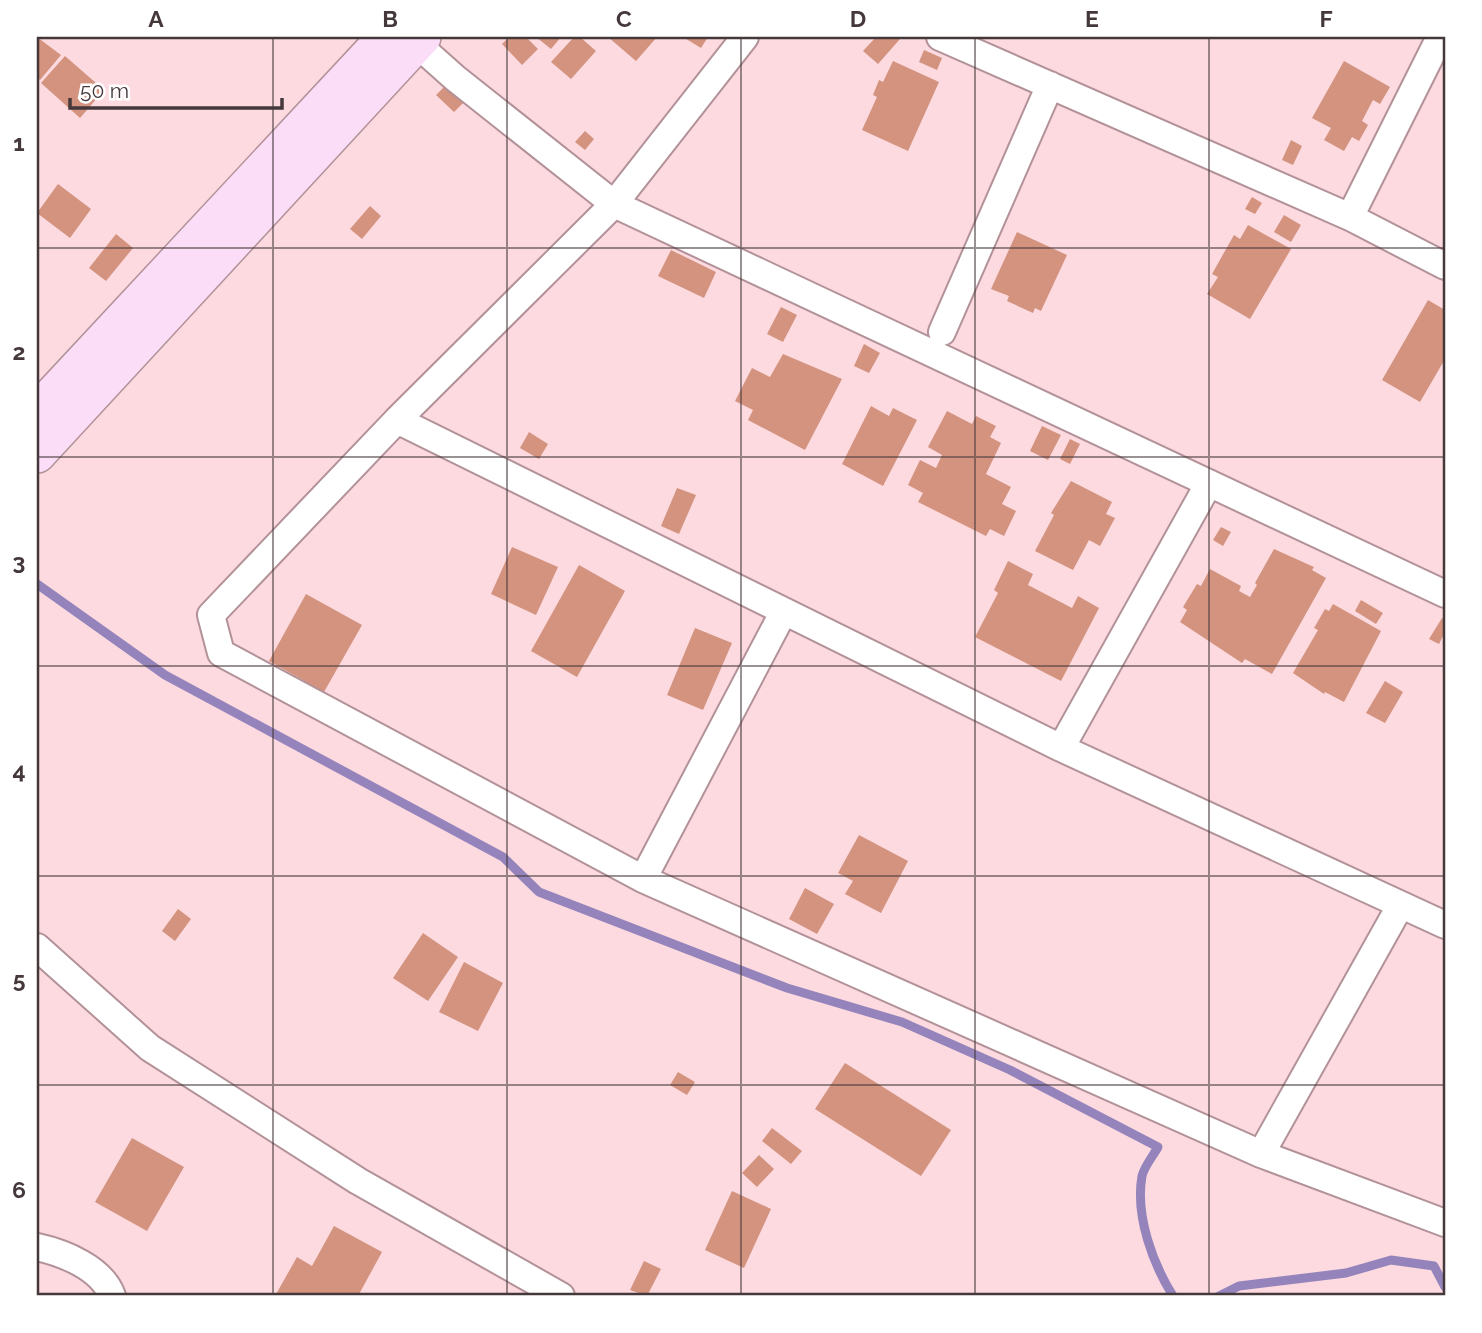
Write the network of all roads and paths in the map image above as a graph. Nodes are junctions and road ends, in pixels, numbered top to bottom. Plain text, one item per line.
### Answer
1 (745, 37) edge
2 (940, 37) edge
3 (1440, 37) edge
4 (409, 38) edge
5 (1050, 85) junction
6 (614, 204) junction
7 (1350, 217) junction
8 (1445, 266) edge
9 (942, 332) dead end
10 (37, 412) edge
11 (397, 420) junction
12 (37, 454) edge
13 (1209, 483) junction
14 (1445, 594) edge
15 (784, 611) junction
16 (1062, 748) junction
17 (643, 879) junction
18 (1400, 905) junction
19 (1445, 925) edge
20 (37, 947) edge
21 (1261, 1154) junction
22 (1445, 1223) edge
23 (37, 1247) edge
24 (112, 1296) edge
25 (561, 1296) edge

1 - 6 street
2 - 5 street
3 - 7 street
4 - 6 street
4 - 10 main road
4 - 12 main road
5 - 7 street
5 - 9 street
6 - 11 street
6 - 13 street
7 - 8 street
11 - 15 street
11 - 17 street
13 - 14 street
13 - 16 street
15 - 16 street
15 - 17 street
16 - 18 street
17 - 21 street
18 - 19 street
18 - 21 street
20 - 25 street
21 - 22 street
23 - 24 street

